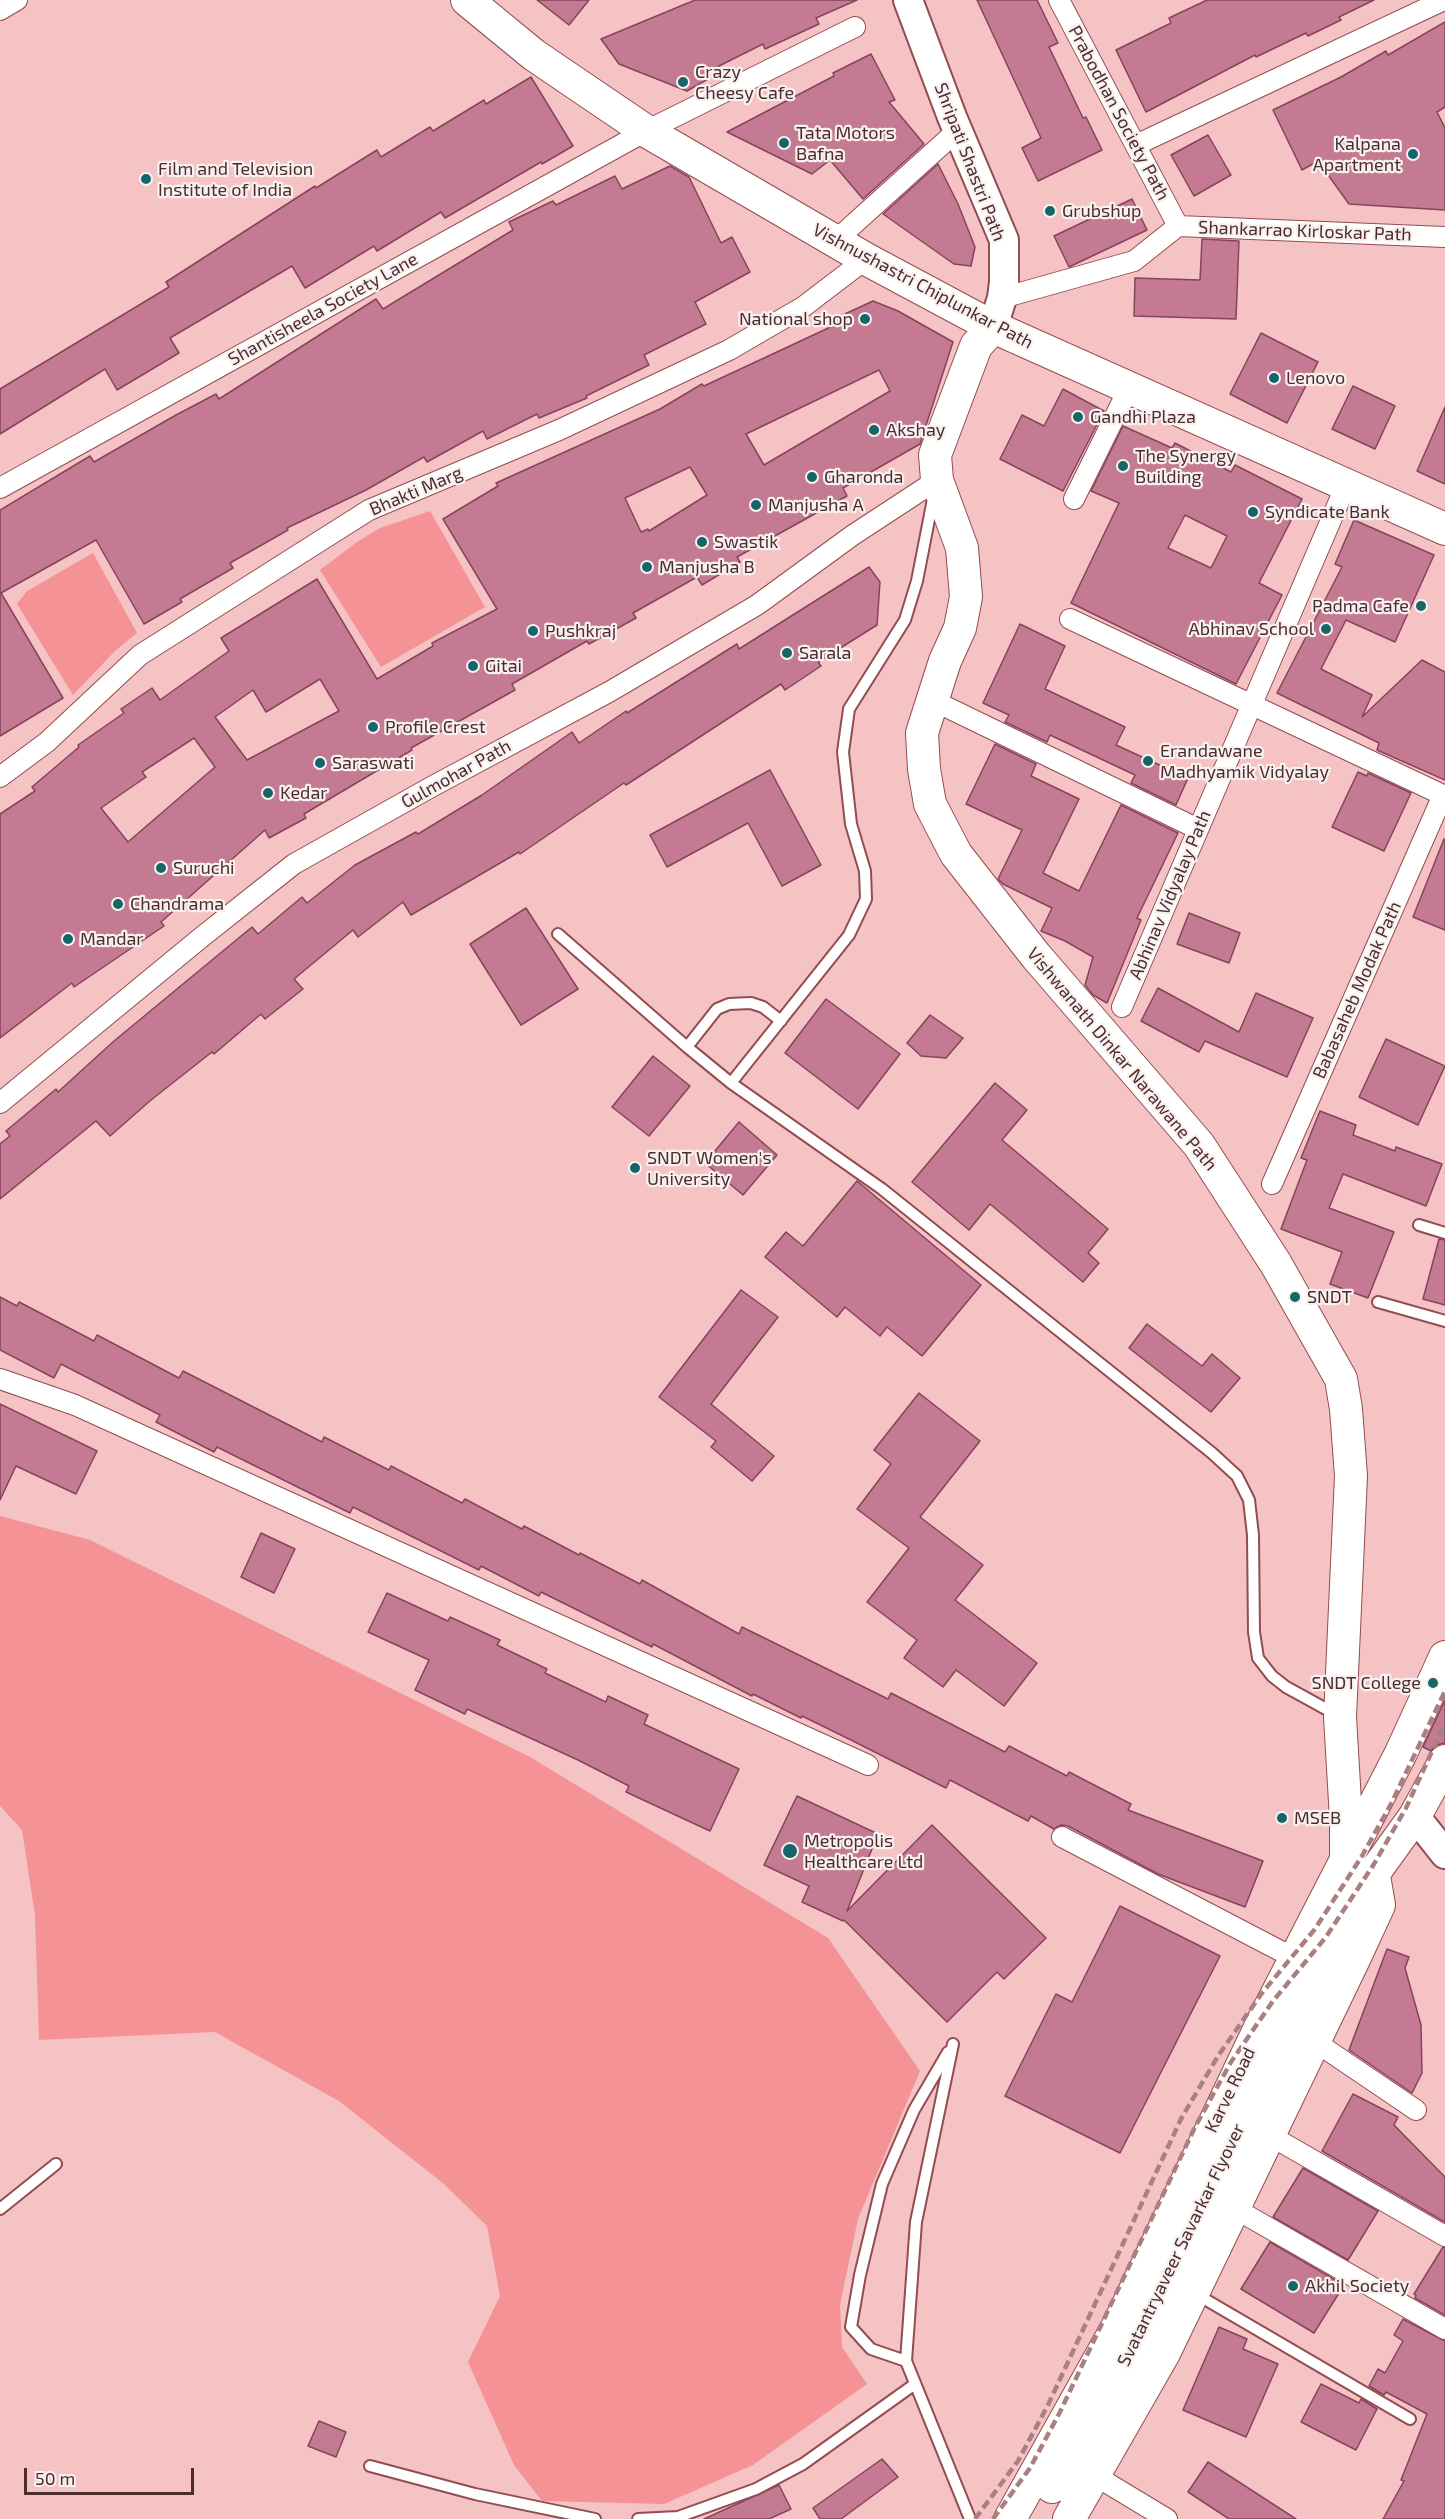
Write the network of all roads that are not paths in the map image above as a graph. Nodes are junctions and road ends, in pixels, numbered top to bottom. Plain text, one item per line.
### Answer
1 (17, 0) edge
2 (467, 0) edge
3 (909, 0) edge
4 (1059, 0) edge
5 (1444, 0) edge
6 (0, 10) edge
7 (855, 27) dead end
8 (958, 130) junction
9 (646, 131) junction
10 (1136, 145) junction
11 (1178, 226) junction
12 (1445, 237) edge
13 (834, 241) junction
14 (866, 259) junction
15 (997, 313) junction
16 (1129, 388) junction
17 (937, 480) junction
18 (1346, 485) junction
19 (0, 488) edge
20 (1074, 499) dead end
21 (1445, 529) edge
22 (1070, 619) dead end
23 (932, 700) junction
24 (1252, 705) junction
25 (0, 777) edge
26 (1444, 796) edge
27 (1198, 829) junction
28 (558, 934) dead end
29 (1122, 1007) dead end
30 (781, 1021) junction
31 (687, 1047) junction
32 (731, 1083) junction
33 (0, 1102) edge
34 (1272, 1184) dead end
35 (1419, 1224) dead end
36 (1445, 1233) edge
37 (1378, 1302) dead end
38 (1445, 1321) edge
39 (0, 1379) edge
40 (1445, 1657) edge
41 (1340, 1717) junction
42 (1445, 1761) edge
43 (868, 1765) dead end
44 (1415, 1816) junction
45 (1062, 1837) dead end
46 (1445, 1854) edge
47 (1346, 1862) junction
48 (1374, 1876) junction
49 (1305, 1961) junction
50 (1314, 2041) junction
51 (1416, 2110) dead end
52 (1269, 2135) junction
53 (56, 2164) dead end
54 (1234, 2208) junction
55 (0, 2209) edge
56 (1445, 2236) edge
57 (1194, 2292) junction
58 (1445, 2329) edge
59 (906, 2361) junction
60 (915, 2384) junction
61 (1410, 2419) dead end
62 (370, 2466) dead end
63 (1094, 2475) junction
64 (595, 2519) edge
65 (638, 2519) edge
66 (970, 2519) edge
67 (1010, 2519) edge
68 (1033, 2519) edge
69 (1068, 2519) edge
70 (1167, 2519) edge

1 - 6 street
2 - 9 main road, Vishnushastri Chiplunkar Path
3 - 8 street, Shripati Shastri Path
4 - 10 street, Prabodhan Society Path
5 - 10 street
7 - 9 street, Shantisheela Society Lane
8 - 13 street
8 - 15 street, Shripati Shastri Path
9 - 13 main road, Vishnushastri Chiplunkar Path
9 - 19 street, Shantisheela Society Lane
10 - 11 street, Prabodhan Society Path
11 - 12 street, Shankarrao Kirloskar Path
11 - 15 street, Shankarrao Kirloskar Path
13 - 14 main road, Vishnushastri Chiplunkar Path
14 - 15 main road, Vishnushastri Chiplunkar Path
14 - 25 street, Bhakti Marg
15 - 16 main road, Vishnushastri Chiplunkar Path
15 - 17 main road
16 - 18 main road, Vishnushastri Chiplunkar Path
16 - 20 street
17 - 23 main road, Vishwanath Dinkar Narawane Path
17 - 30 lane
17 - 33 street, Gulmohar Path
18 - 21 main road, Vishnushastri Chiplunkar Path
18 - 24 street, Abhinav Vidyalay Path
22 - 24 street
23 - 27 street
23 - 41 main road, Vishwanath Dinkar Narawane Path
24 - 26 street
24 - 27 street, Abhinav Vidyalay Path
26 - 34 street, Babasaheb Modak Path
27 - 29 street, Abhinav Vidyalay Path
28 - 31 lane
30 - 31 lane
30 - 32 lane
31 - 32 lane
32 - 41 lane
35 - 36 lane
37 - 38 lane
39 - 43 street
40 - 47 main road, Karve Road
41 - 47 main road, Vishwanath Dinkar Narawane Path
42 - 44 main road
44 - 46 street
44 - 48 main road
45 - 49 street
47 - 49 main road, Karve Road
48 - 49 main road
48 - 50 main road
49 - 67 main road, Karve Road
49 - 68 main road, Svatantryaveer Savarkar Flyover
50 - 51 street
50 - 52 main road
52 - 54 main road
52 - 56 street
53 - 55 lane
54 - 57 main road
54 - 58 street
57 - 61 lane
57 - 63 main road
59 - 59 lane
59 - 60 lane
60 - 65 lane
60 - 66 lane
62 - 64 lane
63 - 69 main road
63 - 70 street

